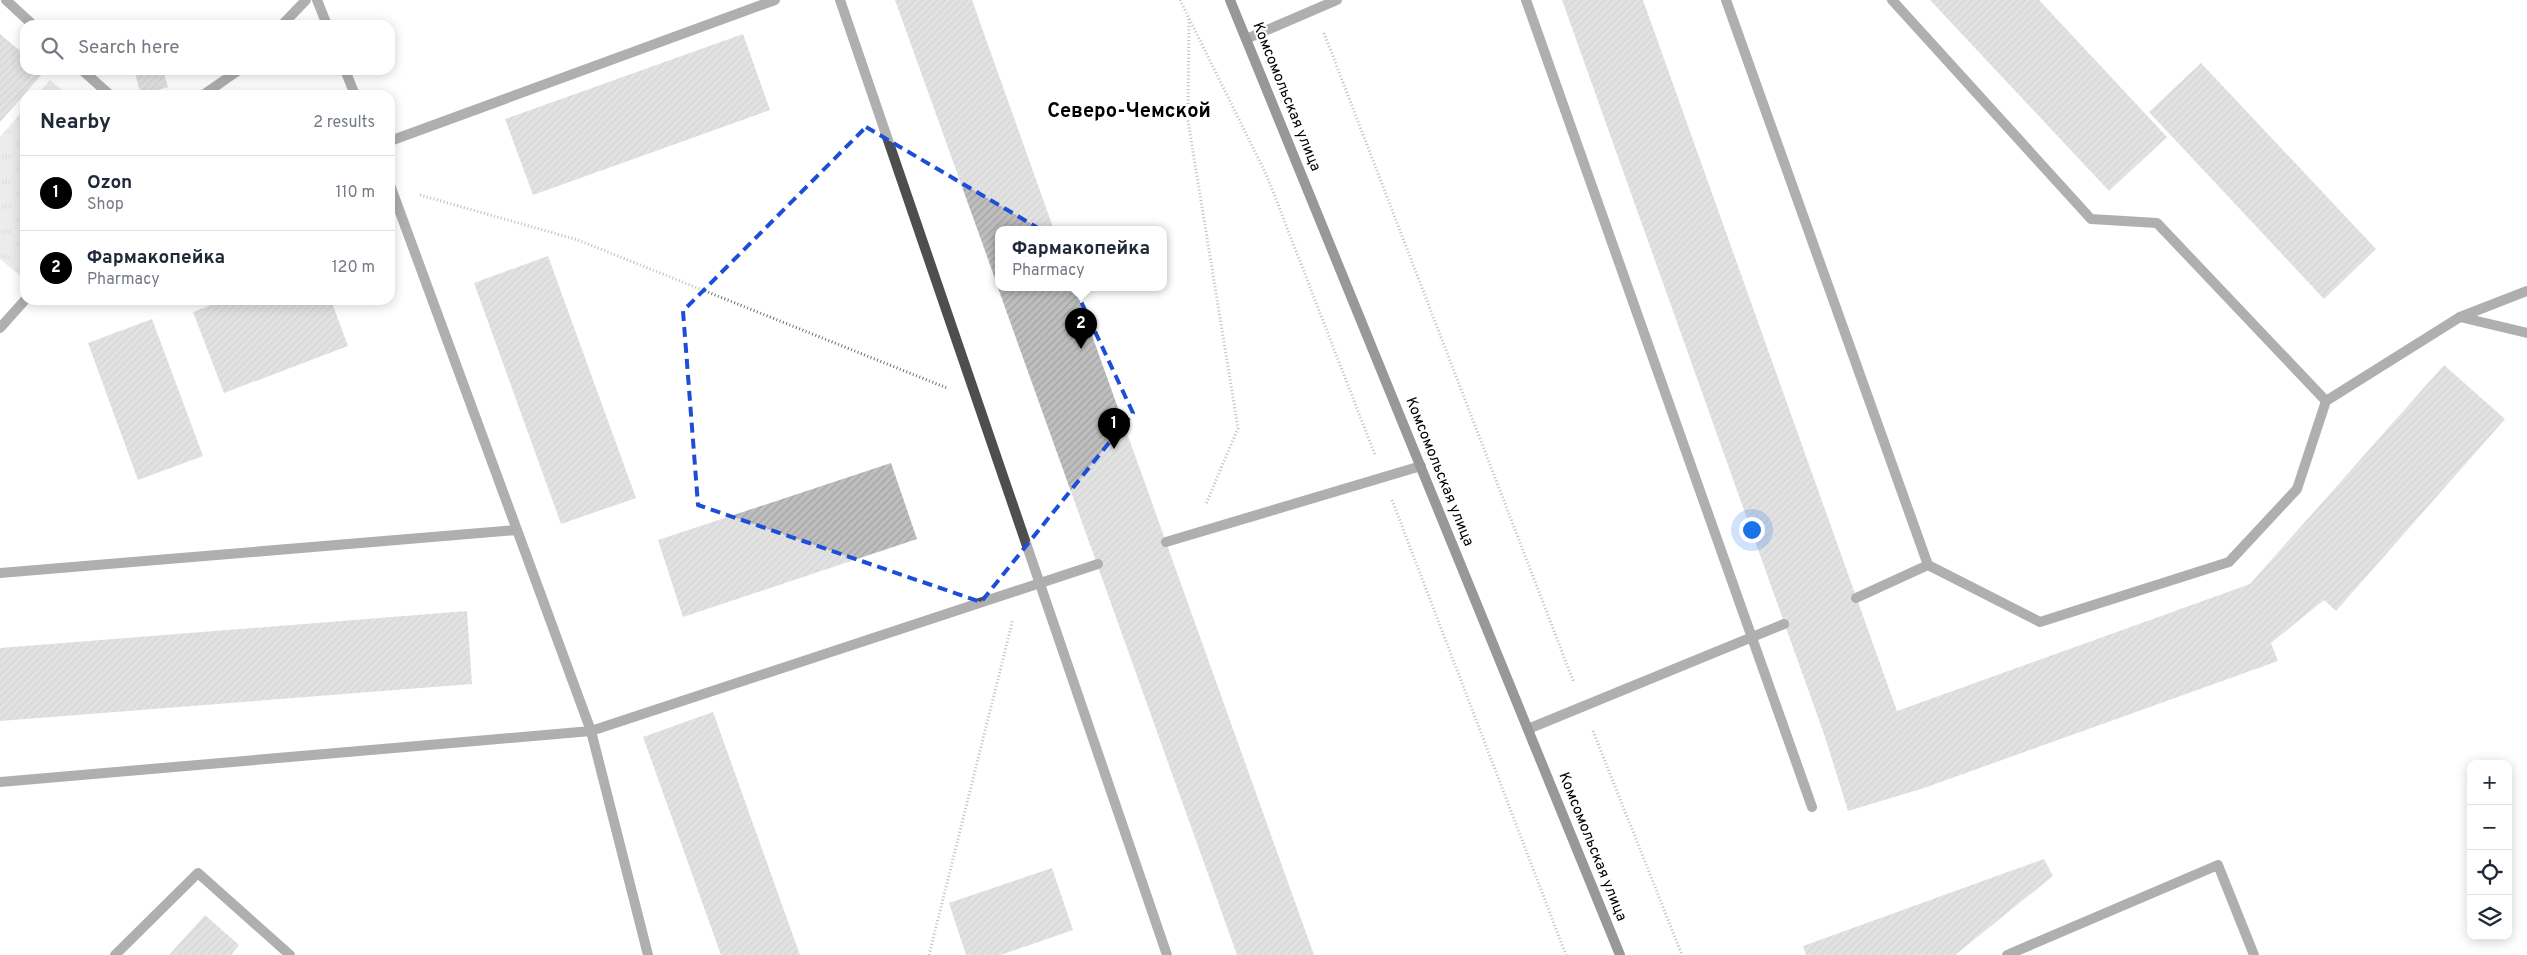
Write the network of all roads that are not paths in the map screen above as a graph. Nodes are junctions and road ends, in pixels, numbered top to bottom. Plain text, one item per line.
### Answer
1 (6, 0) edge
2 (306, 0) edge
3 (317, 0) edge
4 (775, 0) edge
5 (840, 0) edge
6 (1230, 0) edge
7 (1337, 0) edge
8 (1526, 0) edge
9 (1726, 0) edge
10 (1892, 0) edge
11 (28, 20) edge
12 (287, 20) edge
13 (325, 20) edge
14 (1246, 39) junction
15 (88, 75) edge
16 (232, 75) edge
17 (347, 75) edge
18 (104, 90) edge
19 (210, 90) edge
20 (353, 90) edge
21 (395, 140) edge
22 (395, 199) edge
23 (2527, 290) edge
24 (21, 305) edge
25 (2460, 318) junction
26 (0, 328) edge
27 (2527, 333) edge
28 (2326, 401) junction
29 (1421, 466) junction
30 (517, 530) junction
31 (1166, 542) dead end
32 (1098, 564) dead end
33 (1928, 565) junction
34 (0, 573) edge
35 (1040, 583) junction
36 (1856, 598) dead end
37 (1784, 624) dead end
38 (1751, 638) junction
39 (1528, 729) junction
40 (591, 731) junction
41 (0, 782) edge
42 (1812, 807) dead end
43 (115, 955) edge
44 (290, 955) edge
45 (648, 955) edge
46 (1167, 955) edge
47 (1620, 955) edge
48 (2007, 955) edge
49 (2254, 955) edge

1 - 11 lane
2 - 12 lane
3 - 13 lane
4 - 21 lane
5 - 35 lane
6 - 14 main road, Комсомольская улица
7 - 14 lane
8 - 38 lane
9 - 33 lane
10 - 28 lane
14 - 29 main road, Комсомольская улица
15 - 18 lane
16 - 19 lane
17 - 20 lane
22 - 30 lane
23 - 25 lane
24 - 26 lane
25 - 27 lane
25 - 28 lane
28 - 33 lane
29 - 31 lane
29 - 39 main road, Комсомольская улица
30 - 34 lane
30 - 40 lane
32 - 35 lane
33 - 36 lane
35 - 40 lane
35 - 46 lane
37 - 38 lane
38 - 39 lane
38 - 42 lane
39 - 47 main road, Комсомольская улица
40 - 41 lane
40 - 45 lane
43 - 44 lane
48 - 49 lane

